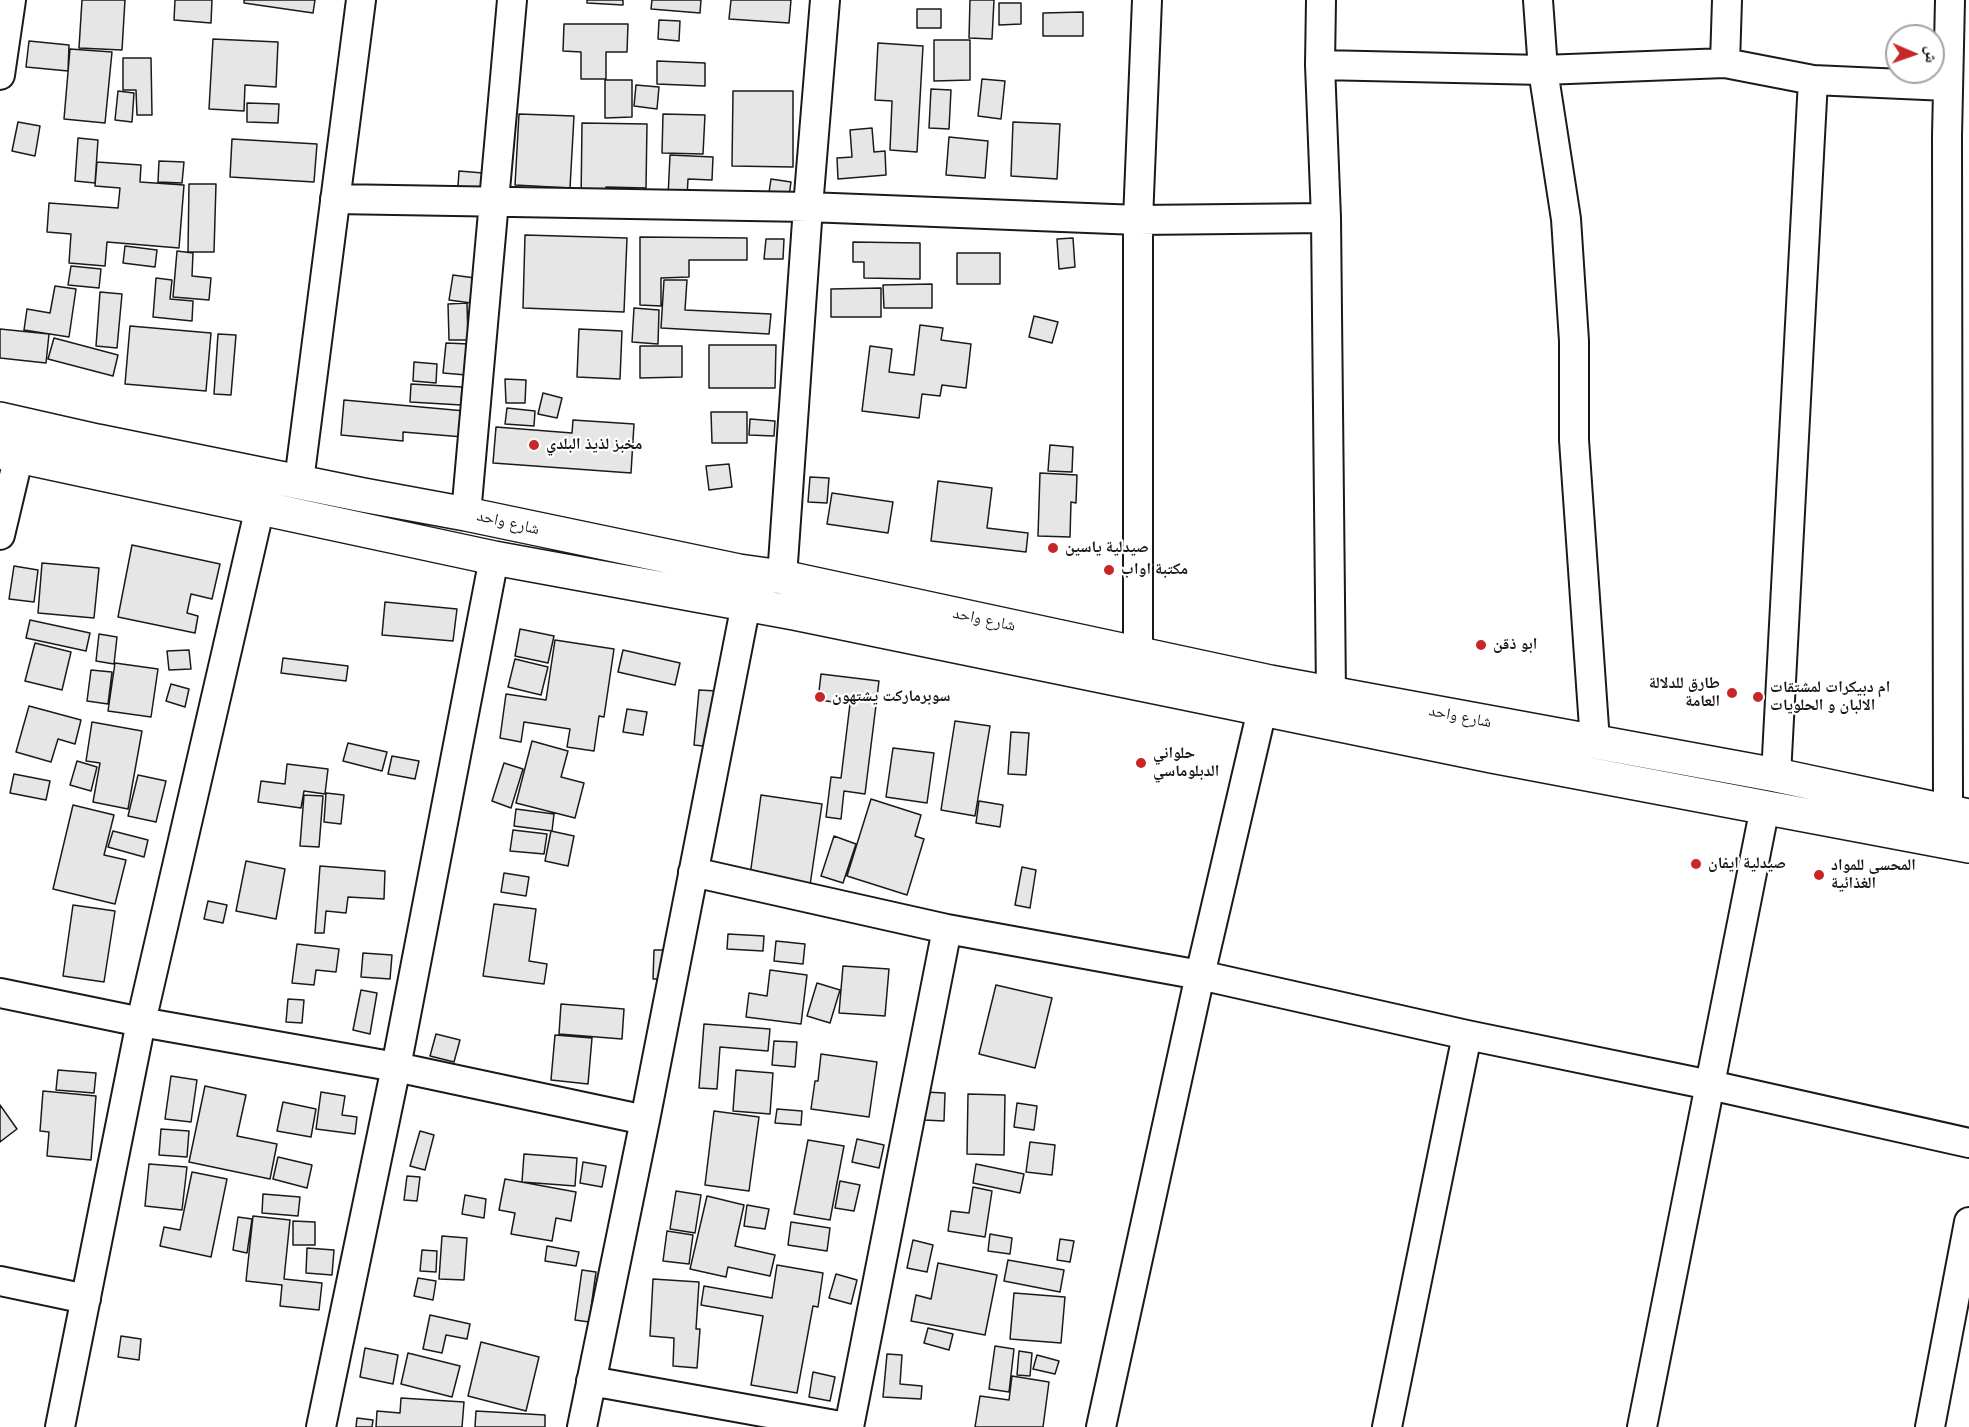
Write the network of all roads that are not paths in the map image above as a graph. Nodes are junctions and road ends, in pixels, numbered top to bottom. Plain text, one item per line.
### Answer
1 (11, 0) edge
2 (361, 0) edge
3 (512, 0) edge
4 (825, 0) edge
5 (1146, 0) edge
6 (1321, 0) edge
7 (1538, 0) edge
8 (1727, 0) edge
9 (1950, 0) edge
10 (1725, 63) junction
11 (1320, 65) junction
12 (1542, 70) junction
13 (0, 75) edge
14 (1813, 80) junction
15 (1947, 86) junction
16 (1958, 136) edge
17 (335, 199) junction
18 (493, 201) junction
19 (808, 207) junction
20 (1326, 218) junction
21 (1138, 220) junction
22 (0, 419) edge
23 (9, 454) edge
24 (299, 481) junction
25 (363, 495) junction
26 (260, 507) junction
27 (466, 513) junction
28 (357, 528) junction
29 (0, 536) edge
30 (494, 558) junction
31 (782, 578) junction
32 (746, 604) junction
33 (1138, 652) junction
34 (1331, 693) junction
35 (1262, 710) junction
36 (1498, 724) junction
37 (1594, 742) junction
38 (1492, 756) junction
39 (1776, 775) junction
40 (1765, 807) junction
41 (1958, 813) edge
42 (1969, 846) edge
43 (693, 872) junction
44 (947, 929) junction
45 (1200, 975) junction
46 (0, 993) edge
47 (141, 1022) junction
48 (1467, 1035) junction
49 (396, 1067) junction
50 (1710, 1084) junction
51 (645, 1120) junction
52 (1969, 1143) edge
53 (1969, 1222) edge
54 (0, 1281) edge
55 (86, 1299) junction
56 (591, 1381) junction
57 (60, 1427) edge
58 (321, 1427) edge
59 (582, 1427) edge
60 (848, 1427) edge
61 (1101, 1427) edge
62 (1387, 1427) edge
63 (1641, 1427) edge
64 (1930, 1427) edge

1 - 13 street
2 - 17 street
3 - 18 street
4 - 19 street
5 - 21 street
6 - 11 street
7 - 12 street
8 - 10 street
9 - 15 street
10 - 12 street
10 - 14 street
11 - 12 street
11 - 20 street
12 - 37 street
14 - 15 street
14 - 39 street
15 - 16 street
16 - 41 street
17 - 18 street
17 - 24 street
18 - 19 street
18 - 27 street
19 - 21 street
19 - 31 street
20 - 21 street
20 - 34 street
21 - 33 street
22 - 24 street, شارع واحد
23 - 26 street, شارع واحد
23 - 29 street
24 - 25 street, شارع واحد
25 - 27 street, شارع واحد
25 - 28 street
26 - 28 street, شارع واحد
26 - 47 street
27 - 31 street, شارع واحد
28 - 30 street, شارع واحد
30 - 32 street, شارع واحد
30 - 49 street
31 - 33 street, شارع واحد
32 - 35 street, شارع واحد
32 - 43 street
33 - 34 street, شارع واحد
34 - 36 street, شارع واحد
35 - 38 street, شارع واحد
35 - 45 street
36 - 37 street, شارع واحد
36 - 38 street
37 - 39 street, شارع واحد
38 - 40 street, شارع واحد
39 - 41 street, شارع واحد
40 - 42 street, شارع واحد
40 - 50 street
43 - 44 street
43 - 51 street
44 - 45 street
44 - 60 street
45 - 48 street
45 - 61 street
46 - 47 street
47 - 49 street
47 - 55 street
48 - 50 street
48 - 62 street
49 - 51 street
49 - 58 street
50 - 52 street
50 - 63 street
51 - 56 street
53 - 64 street
54 - 55 street
55 - 57 street
56 - 59 street
56 - 60 street

